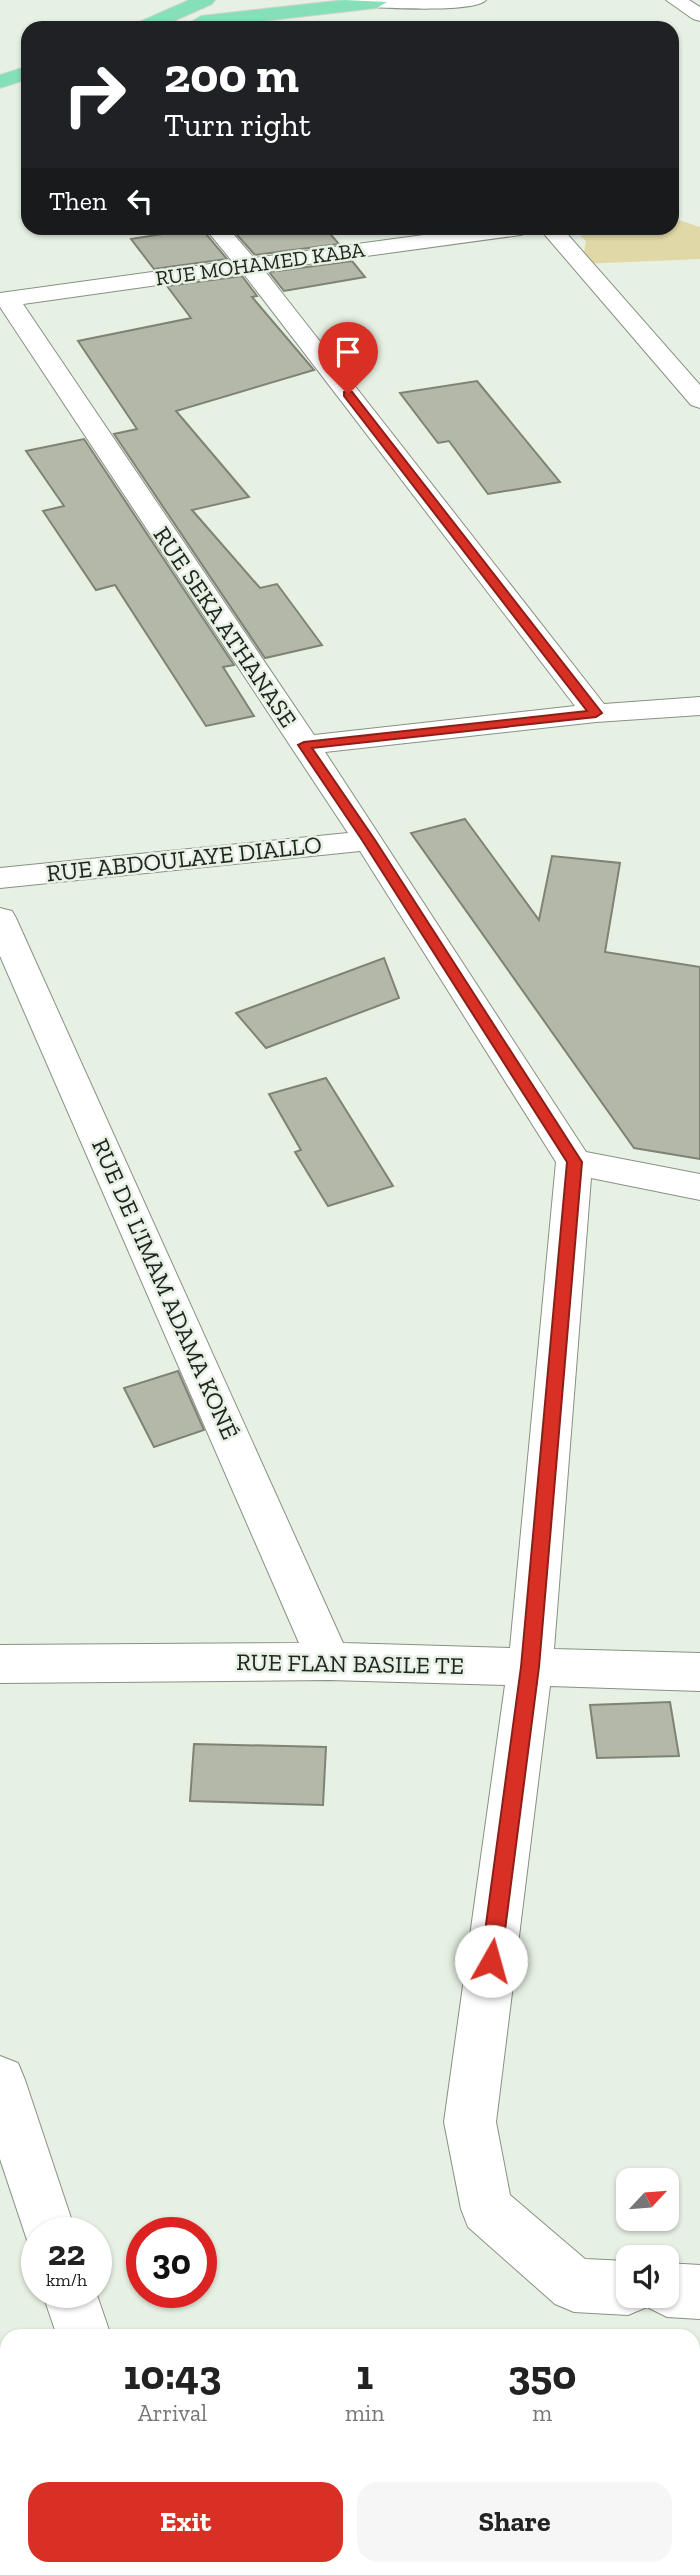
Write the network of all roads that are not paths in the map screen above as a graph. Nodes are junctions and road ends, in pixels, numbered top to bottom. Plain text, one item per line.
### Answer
1 (205, 0) edge
2 (251, 0) edge
3 (350, 0) edge
4 (676, 0) edge
5 (447, 1) edge
6 (377, 2) junction
7 (474, 10) edge
8 (700, 15) edge
9 (187, 16) edge
10 (168, 21) edge
11 (21, 74) edge
12 (0, 82) edge
13 (21, 94) edge
14 (0, 101) edge
15 (222, 235) edge
16 (470, 235) edge
17 (556, 235) edge
18 (249, 266) junction
19 (4, 299) edge
20 (700, 400) edge
21 (700, 706) edge
22 (596, 713) junction
23 (304, 745) junction
24 (369, 840) junction
25 (0, 878) edge
26 (0, 918) edge
27 (574, 1162) junction
28 (700, 1187) edge
29 (329, 1661) junction
30 (0, 1664) edge
31 (530, 1667) junction
32 (700, 1672) edge
33 (0, 2080) edge
34 (45, 2217) edge
35 (616, 2287) edge
36 (679, 2291) edge
37 (700, 2292) edge
38 (74, 2308) edge
39 (81, 2329) edge

1 - 9 main road
2 - 9 main road
3 - 6 street
4 - 8 street
5 - 6 street
5 - 7 street
6 - 9 main road
9 - 10 main road
11 - 12 main road
13 - 14 main road
15 - 18 street
16 - 18 street, RUE MOHAMED KABA
17 - 20 street
18 - 19 street, RUE MOHAMED KABA
18 - 22 street
19 - 23 street, RUE SEKA ATHANASE
21 - 22 street
22 - 23 street
23 - 24 street, RUE SEKA ATHANASE
24 - 25 street, RUE ABDOULAYE DIALLO
24 - 27 street, RUE SEKA ATHANASE
26 - 29 street, RUE DE L'IMAM ADAMA KONÉ
27 - 28 street
27 - 31 street
29 - 30 street, RUE FLAN BASILE TE
29 - 31 street, RUE FLAN BASILE TE
31 - 32 street, RUE FLAN BASILE TE
31 - 35 street
33 - 34 street
36 - 37 street
38 - 39 street

